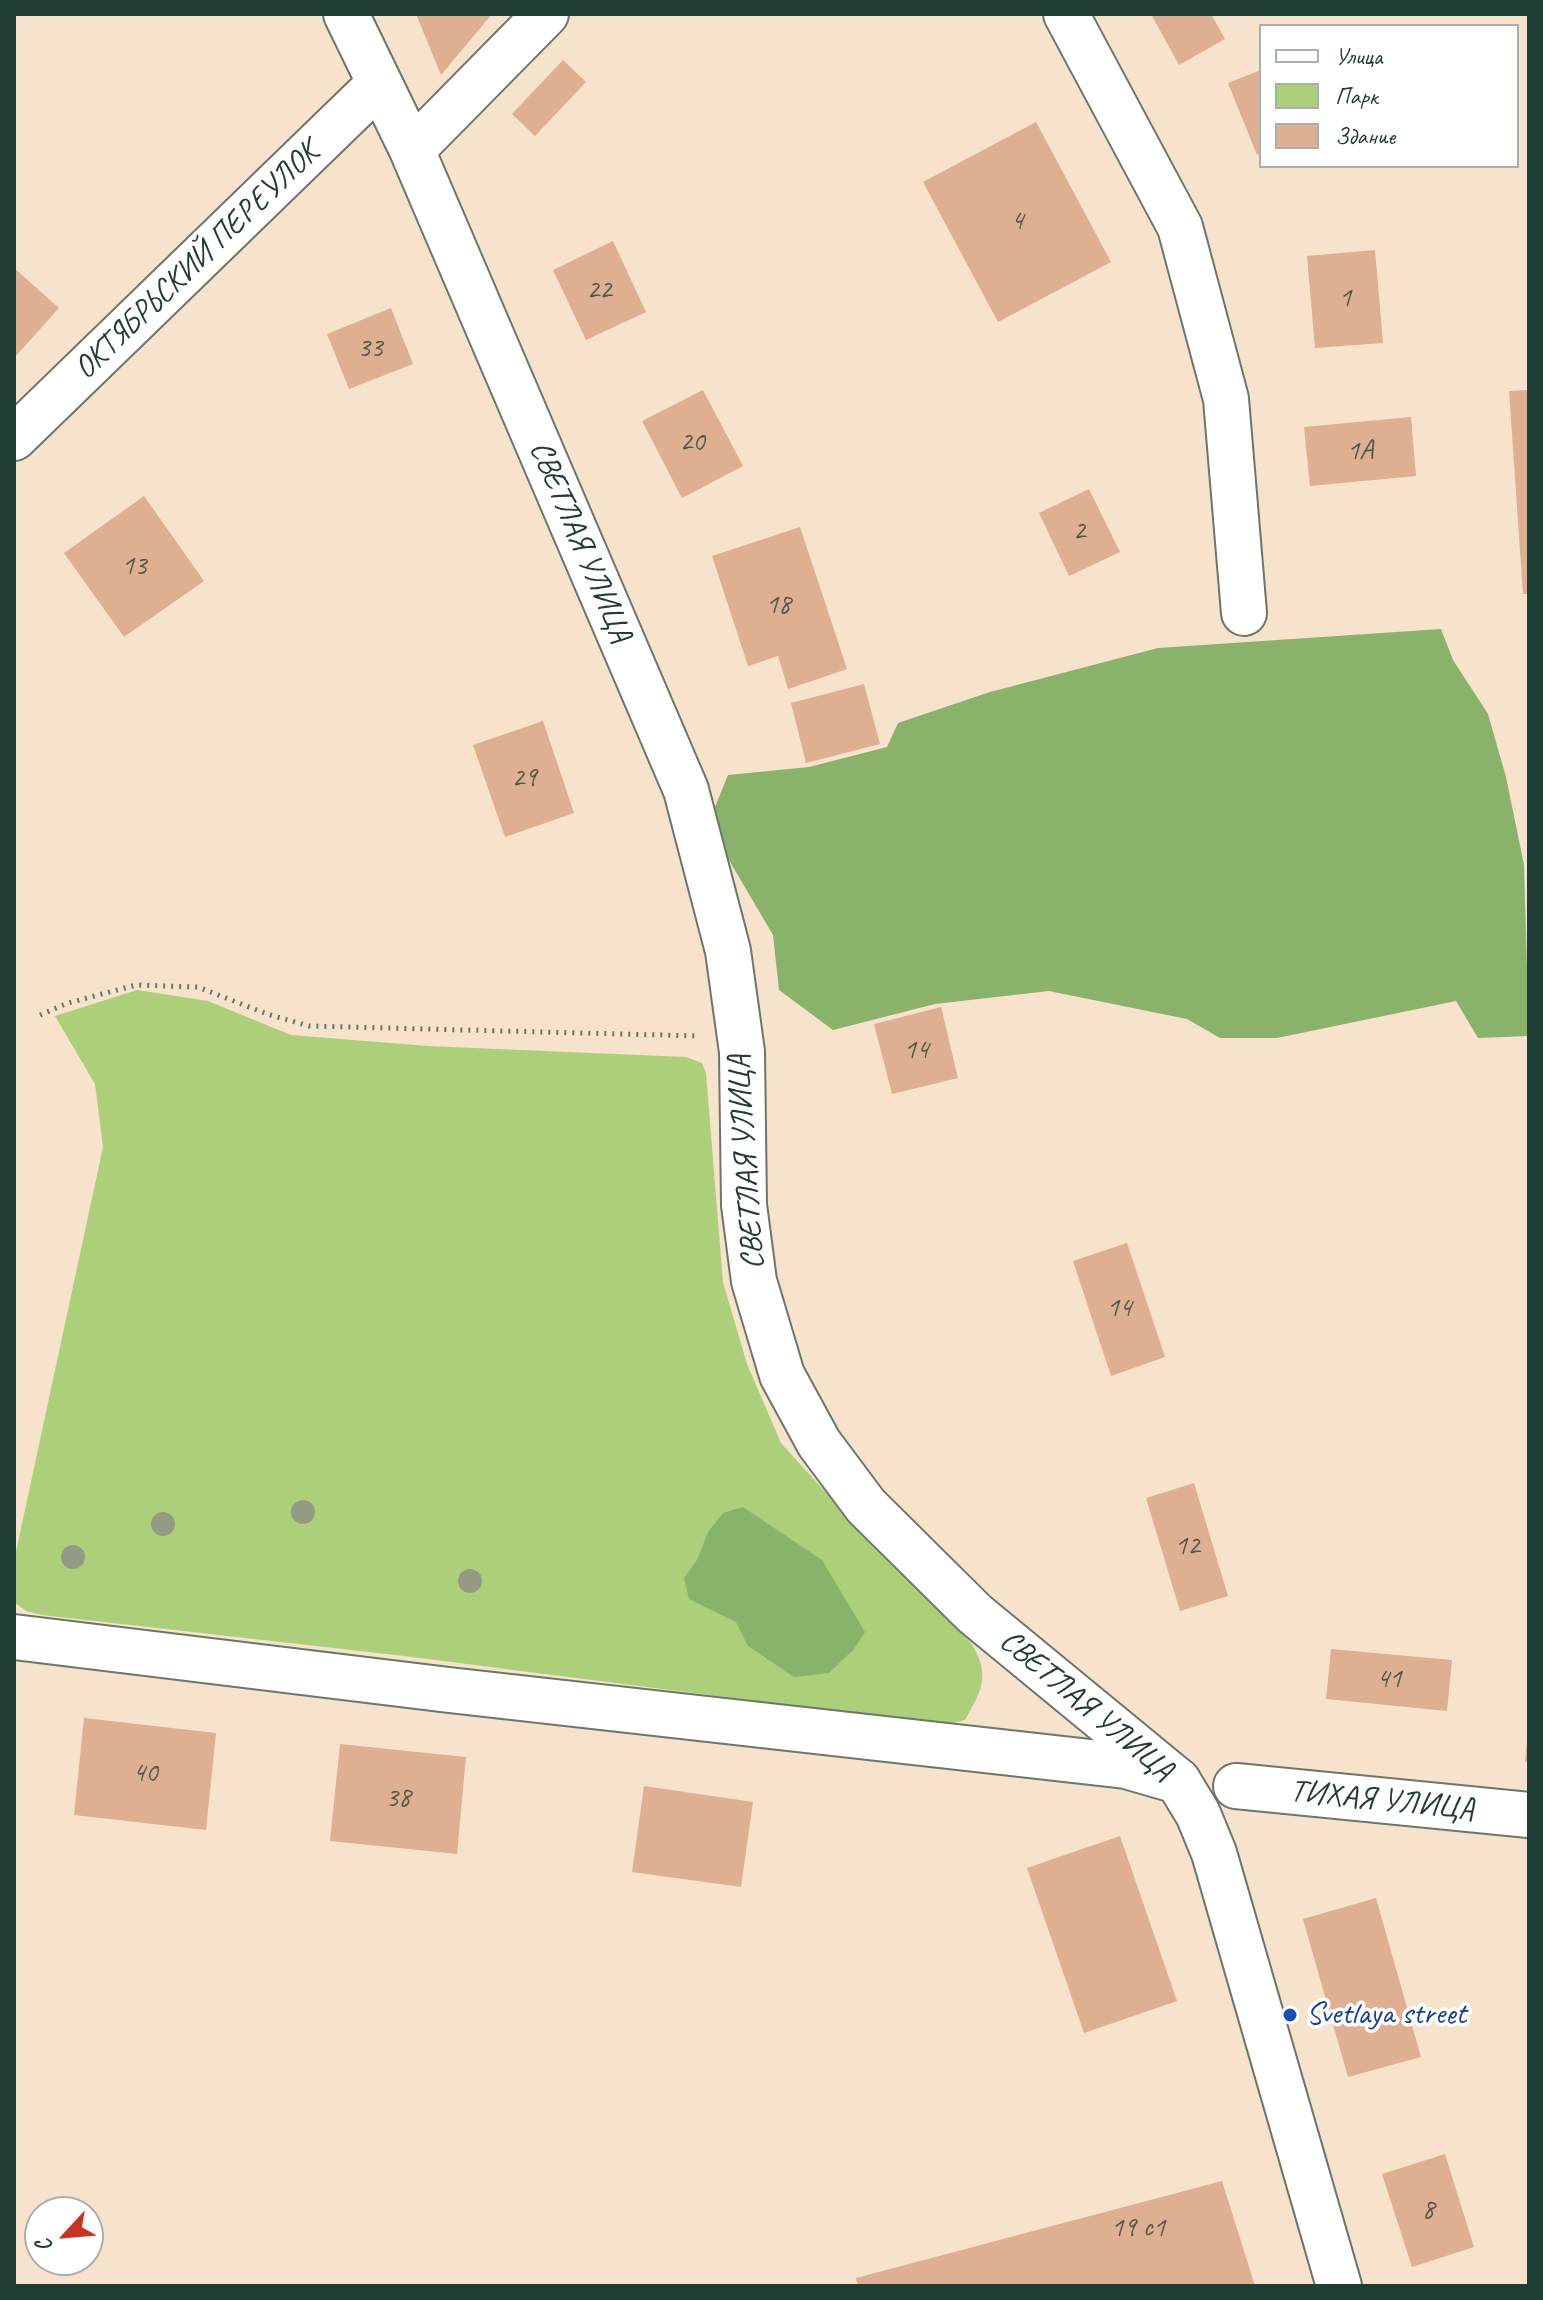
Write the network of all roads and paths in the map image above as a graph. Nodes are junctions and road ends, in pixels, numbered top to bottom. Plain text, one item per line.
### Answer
1 (346, 14) edge
2 (546, 14) edge
3 (1066, 14) edge
4 (379, 84) junction
5 (412, 150) junction
6 (14, 438) edge
7 (1244, 613) dead end
8 (40, 1015) dead end
9 (739, 1036) junction
10 (14, 1637) edge
11 (1178, 1781) junction
12 (1236, 1786) dead end
13 (1529, 1815) edge
14 (1339, 2286) edge

1 - 4 street, СВЕТЛАЯ УЛИЦА
2 - 5 street
3 - 7 street
4 - 5 street, СВЕТЛАЯ УЛИЦА
4 - 6 street, ОКТЯБРЬСКИЙ ПЕРЕУЛОК
5 - 9 street, СВЕТЛАЯ УЛИЦА
8 - 9 path
9 - 11 street, СВЕТЛАЯ УЛИЦА
10 - 11 street
11 - 14 street, СВЕТЛАЯ УЛИЦА
12 - 13 street, ТИХАЯ УЛИЦА

